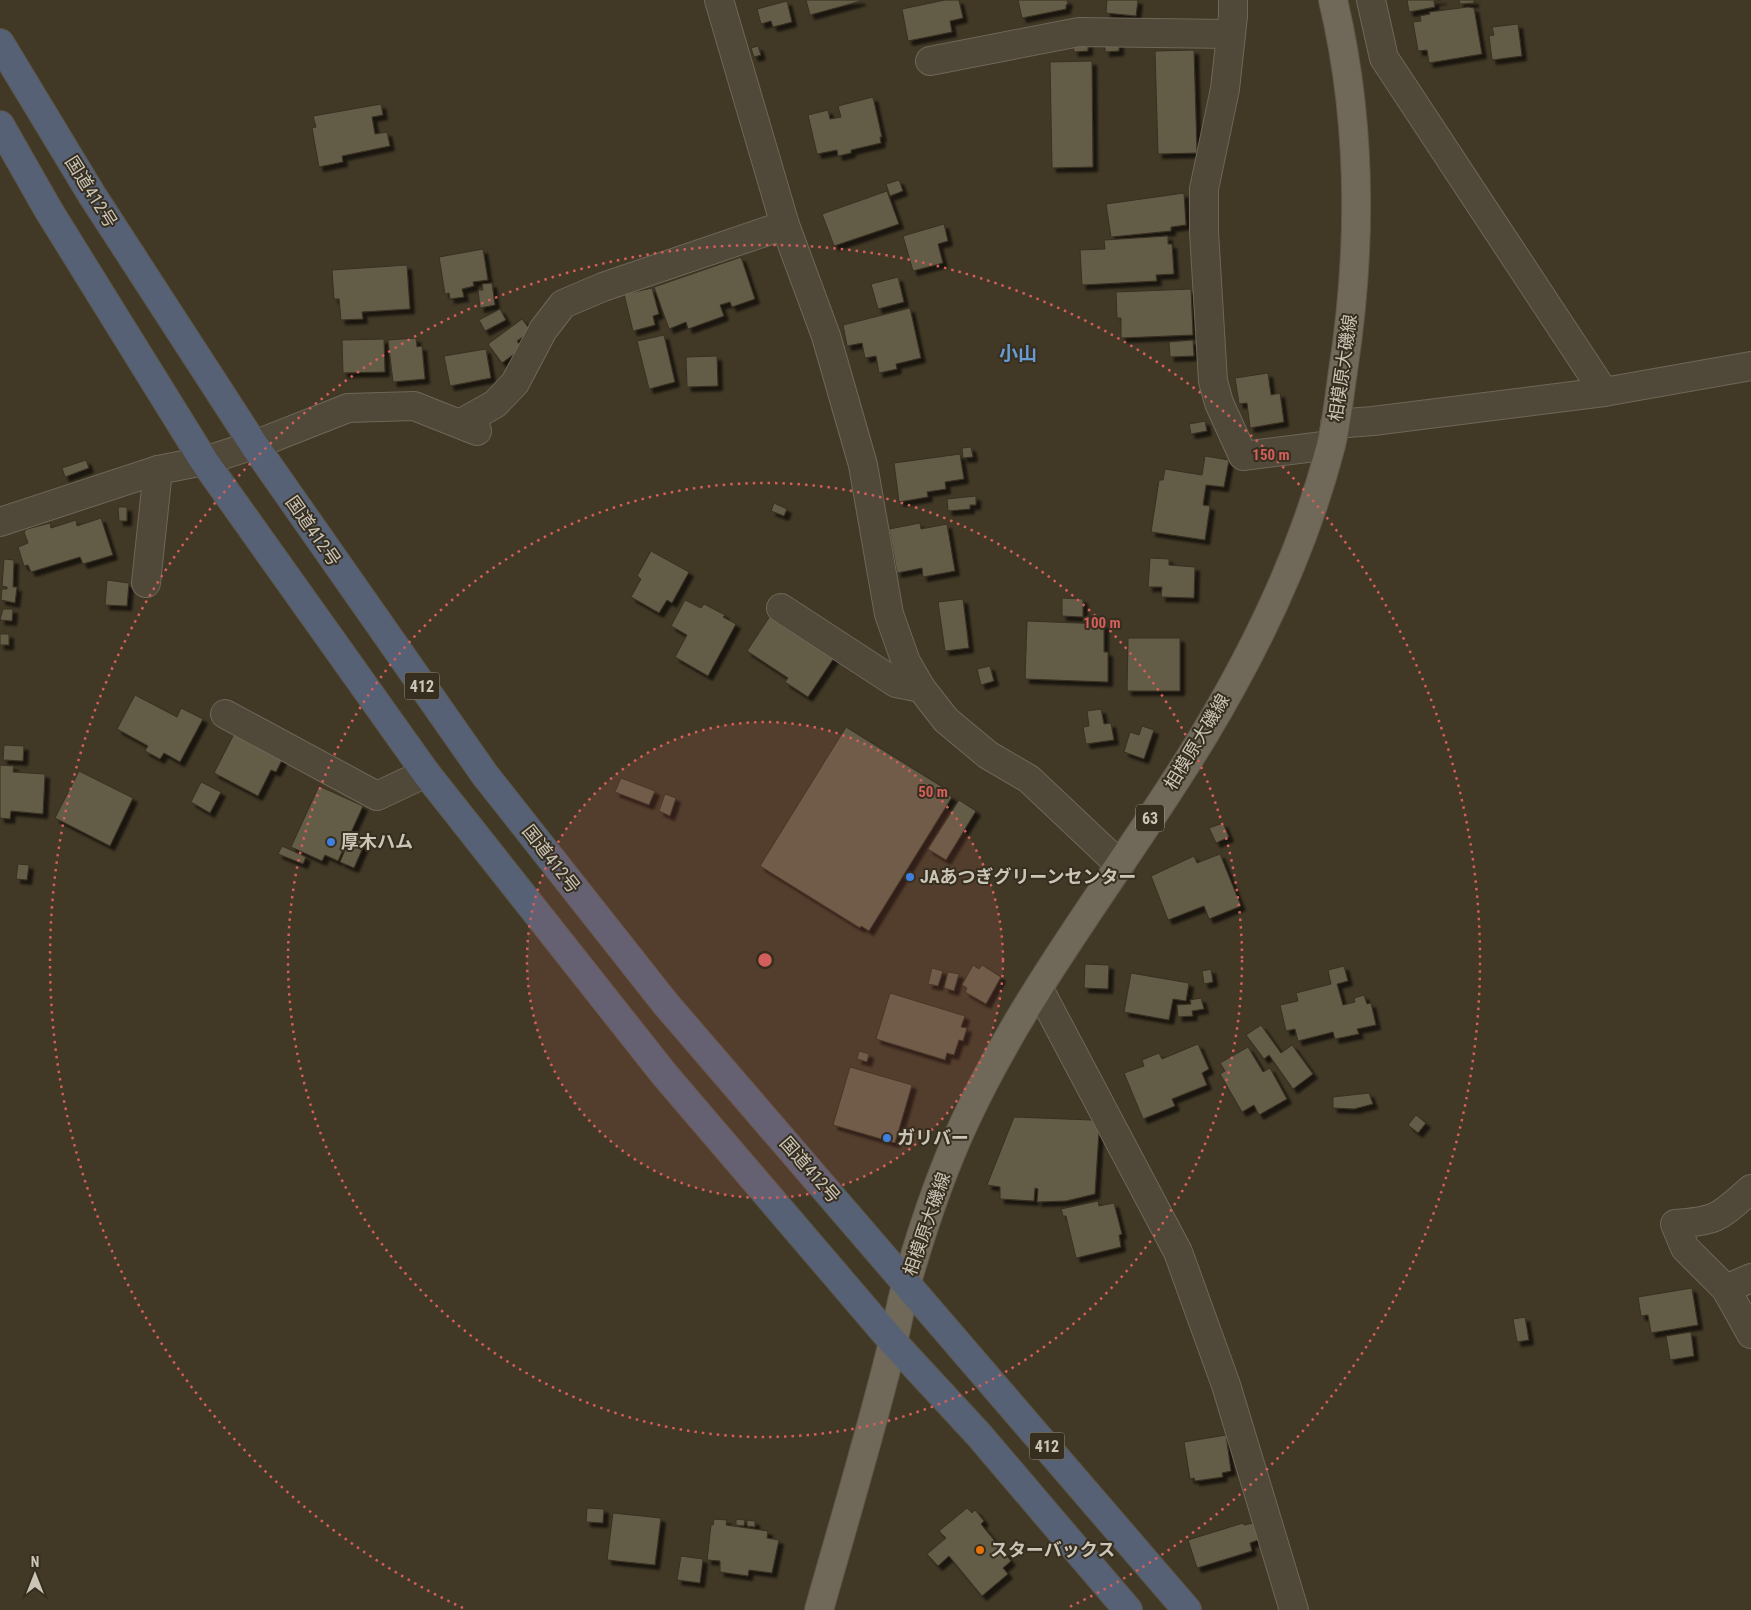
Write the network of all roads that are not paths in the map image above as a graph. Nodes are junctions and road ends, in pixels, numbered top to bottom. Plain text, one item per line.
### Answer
1 (719, 0) edge
2 (1233, 0) edge
3 (1333, 0) edge
4 (1370, 0) edge
5 (1230, 34) junction
6 (0, 43) edge
7 (930, 61) dead end
8 (0, 125) edge
9 (785, 225) junction
10 (1751, 366) edge
11 (1604, 392) junction
12 (1333, 434) junction
13 (254, 445) junction
14 (204, 461) junction
15 (158, 470) junction
16 (0, 522) edge
17 (146, 582) dead end
18 (780, 608) dead end
19 (921, 688) junction
20 (225, 714) dead end
21 (426, 773) junction
22 (1120, 865) junction
23 (1039, 989) junction
24 (1751, 1189) edge
25 (1751, 1278) edge
26 (906, 1283) junction
27 (1726, 1289) junction
28 (1751, 1334) edge
29 (893, 1342) junction
30 (819, 1610) edge
31 (1128, 1610) edge
32 (1187, 1610) edge
33 (1294, 1610) edge

1 - 9 street
2 - 5 street
3 - 12 main road, 相模原大磯線 / 63
4 - 11 street
5 - 7 street
5 - 12 street
6 - 13 highway, 国道412号 / 412
8 - 14 highway, 412
9 - 13 street
9 - 19 street
10 - 11 street
11 - 12 street
12 - 22 main road, 相模原大磯線 / 63
13 - 14 street
13 - 26 highway, 国道412号 / 412
14 - 15 street
14 - 21 highway, 412
15 - 16 street
15 - 17 street
18 - 19 street
19 - 22 street
20 - 21 street
21 - 29 highway, 412
22 - 23 main road, 相模原大磯線 / 63
23 - 26 main road, 相模原大磯線 / 63
23 - 33 street
24 - 27 street
25 - 27 street
26 - 29 main road, 相模原大磯線 / 63
26 - 32 highway, 国道412号 / 412
27 - 28 street
29 - 30 main road, 相模原大磯線 / 63
29 - 31 highway, 412

